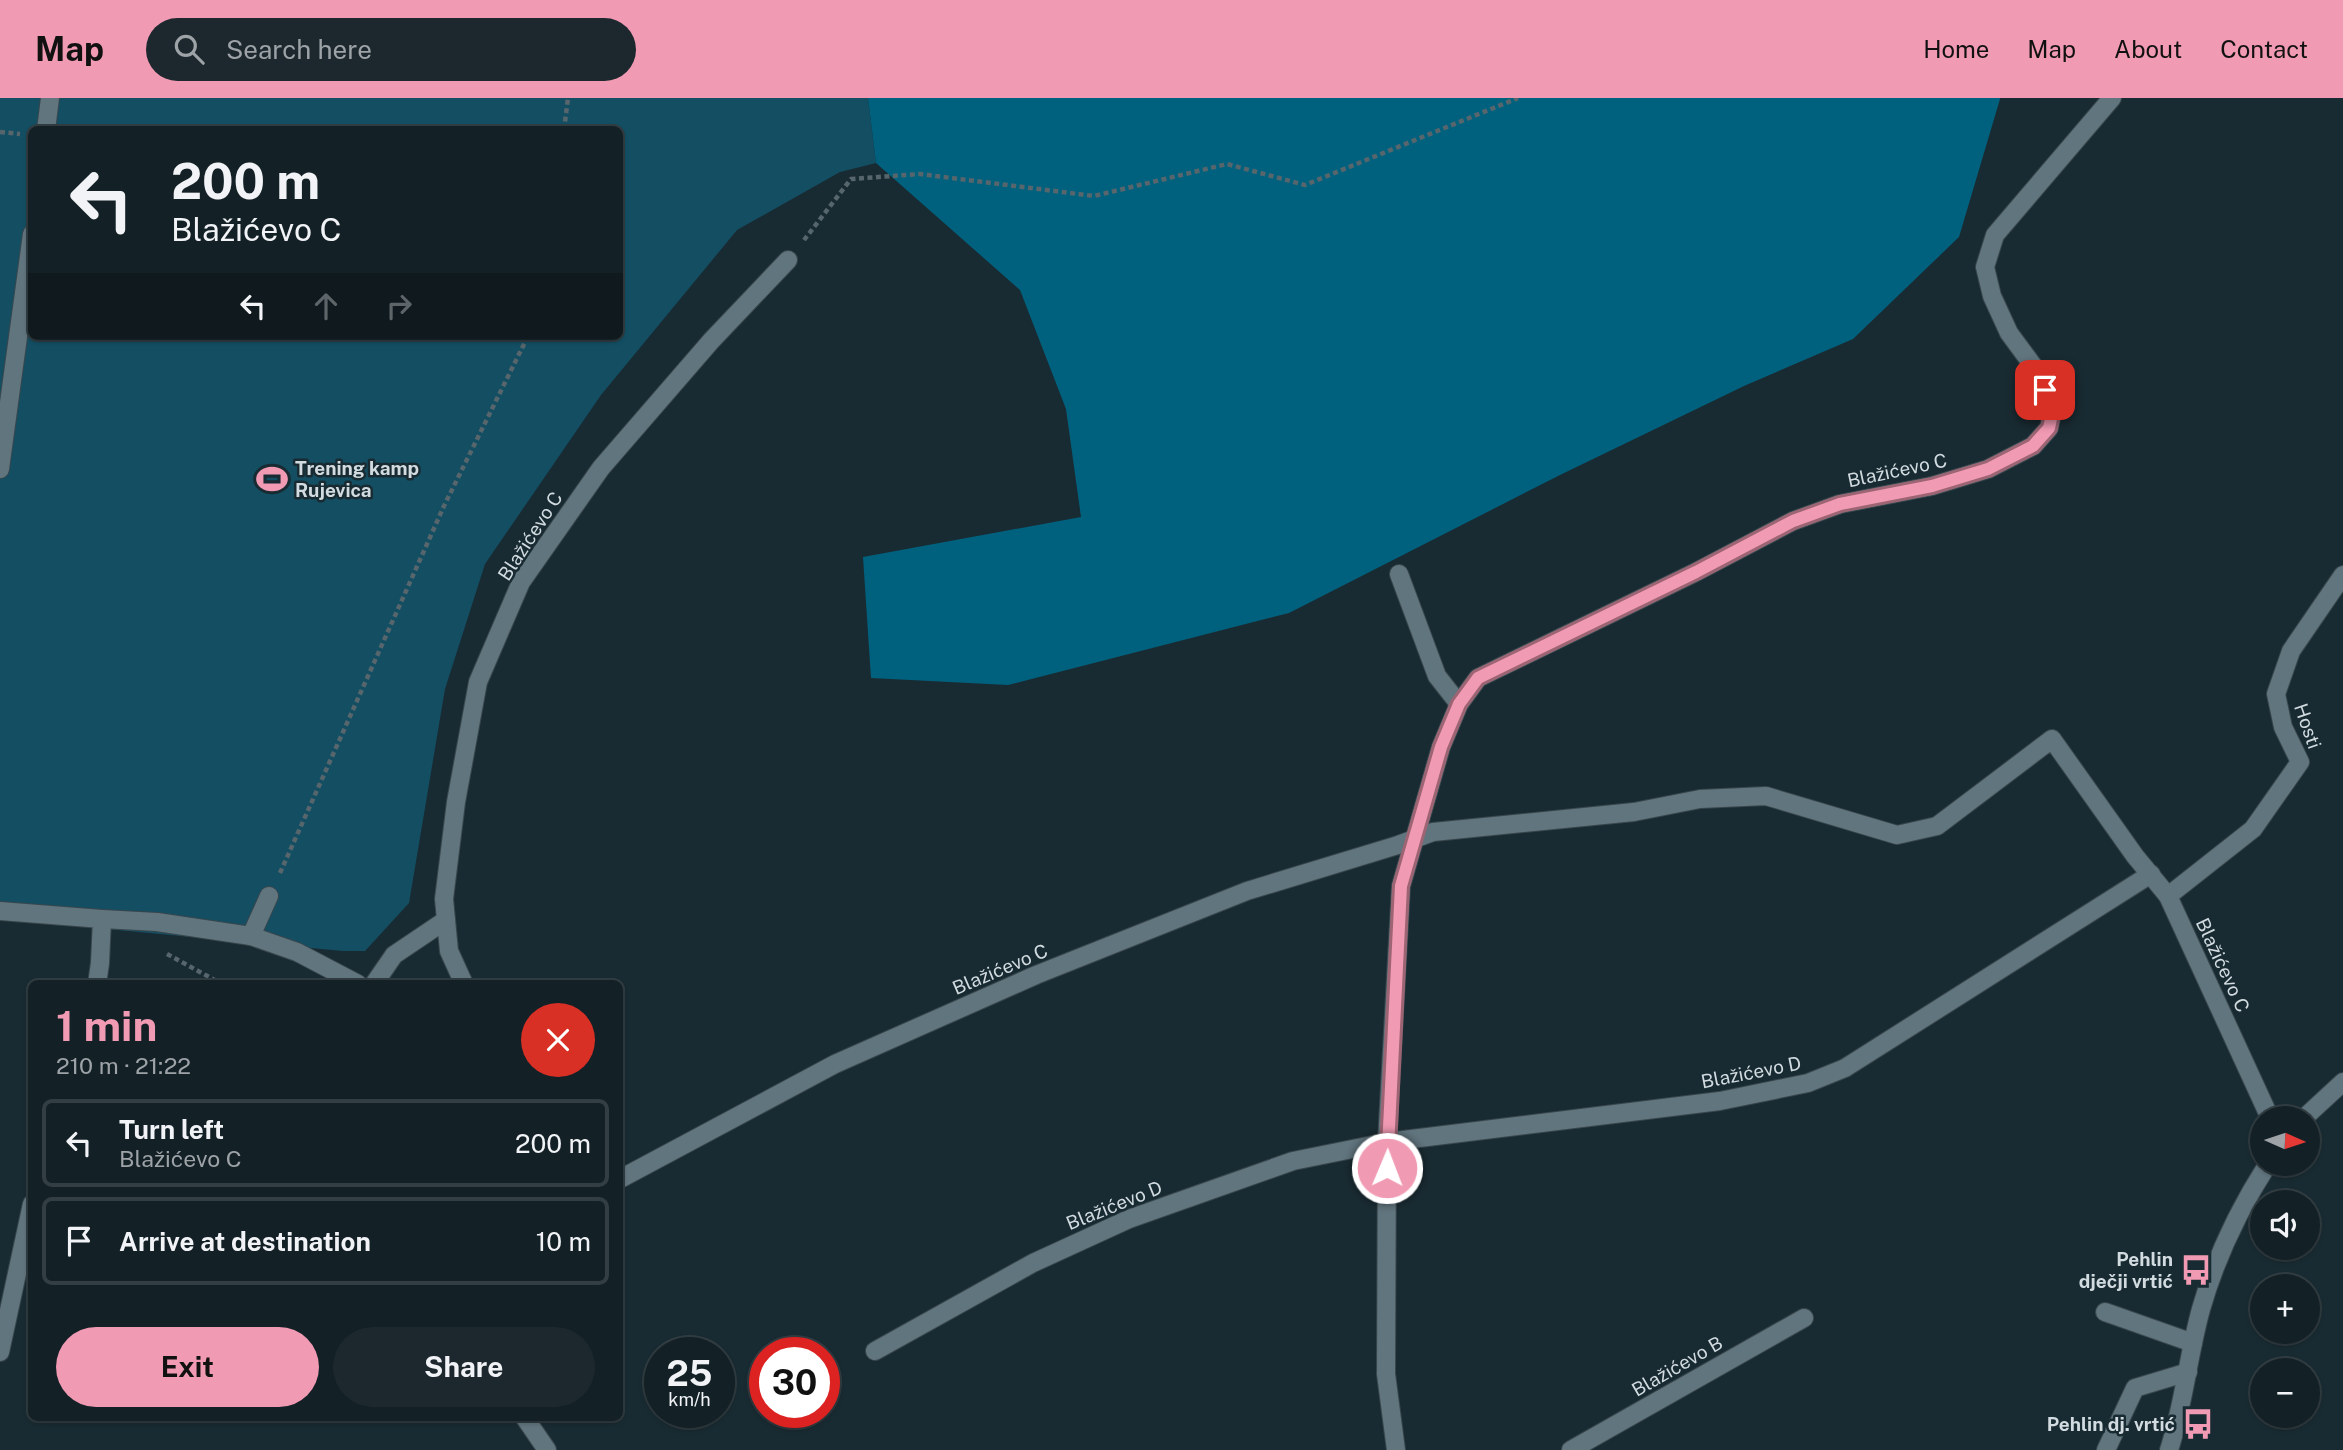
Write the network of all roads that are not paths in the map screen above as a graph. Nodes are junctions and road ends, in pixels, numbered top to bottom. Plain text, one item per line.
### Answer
1 (50, 98) edge
2 (2112, 98) edge
3 (46, 126) edge
4 (788, 260) road end
5 (28, 263) edge
6 (0, 469) edge
7 (1399, 573) dead end
8 (2343, 575) edge
9 (1459, 704) junction
10 (1415, 839) junction
11 (2151, 874) junction
12 (270, 896) road end
13 (2168, 896) junction
14 (0, 911) edge
15 (102, 919) junction
16 (446, 920) junction
17 (251, 936) junction
18 (98, 980) edge
19 (350, 980) edge
20 (377, 980) edge
21 (462, 980) edge
22 (2343, 1082) edge
23 (2264, 1106) edge
24 (2317, 1106) edge
25 (1387, 1142) junction
26 (2260, 1176) edge
27 (623, 1177) edge
28 (28, 1222) edge
29 (2105, 1311) dead end
30 (1804, 1318) dead end
31 (2193, 1343) junction
32 (875, 1350) dead end
33 (0, 1352) edge
34 (2188, 1372) junction
35 (526, 1421) edge
36 (547, 1450) edge
37 (1396, 1450) edge
38 (1572, 1450) edge
39 (2106, 1450) edge
40 (2169, 1450) edge

1 - 3 street
2 - 9 street, Blažićevo C
4 - 16 street, Blažićevo C
5 - 6 street
7 - 9 street
8 - 13 street, Hosti
9 - 10 street, Blažićevo C
10 - 11 street, Blažićevo C
10 - 25 street, Blažićevo C
10 - 27 street, Blažićevo C
11 - 13 street, Blažićevo C
11 - 25 street, Blažićevo D
12 - 17 street
13 - 23 street, Blažićevo C
14 - 15 street
15 - 17 street
15 - 18 street
16 - 20 street
16 - 21 street, Blažićevo C
17 - 19 street
22 - 24 street
25 - 32 street, Blažićevo D
25 - 37 street
26 - 31 street
28 - 33 street
29 - 31 street
30 - 38 street, Blažićevo B
31 - 34 street
34 - 39 street
34 - 40 street
35 - 36 street

